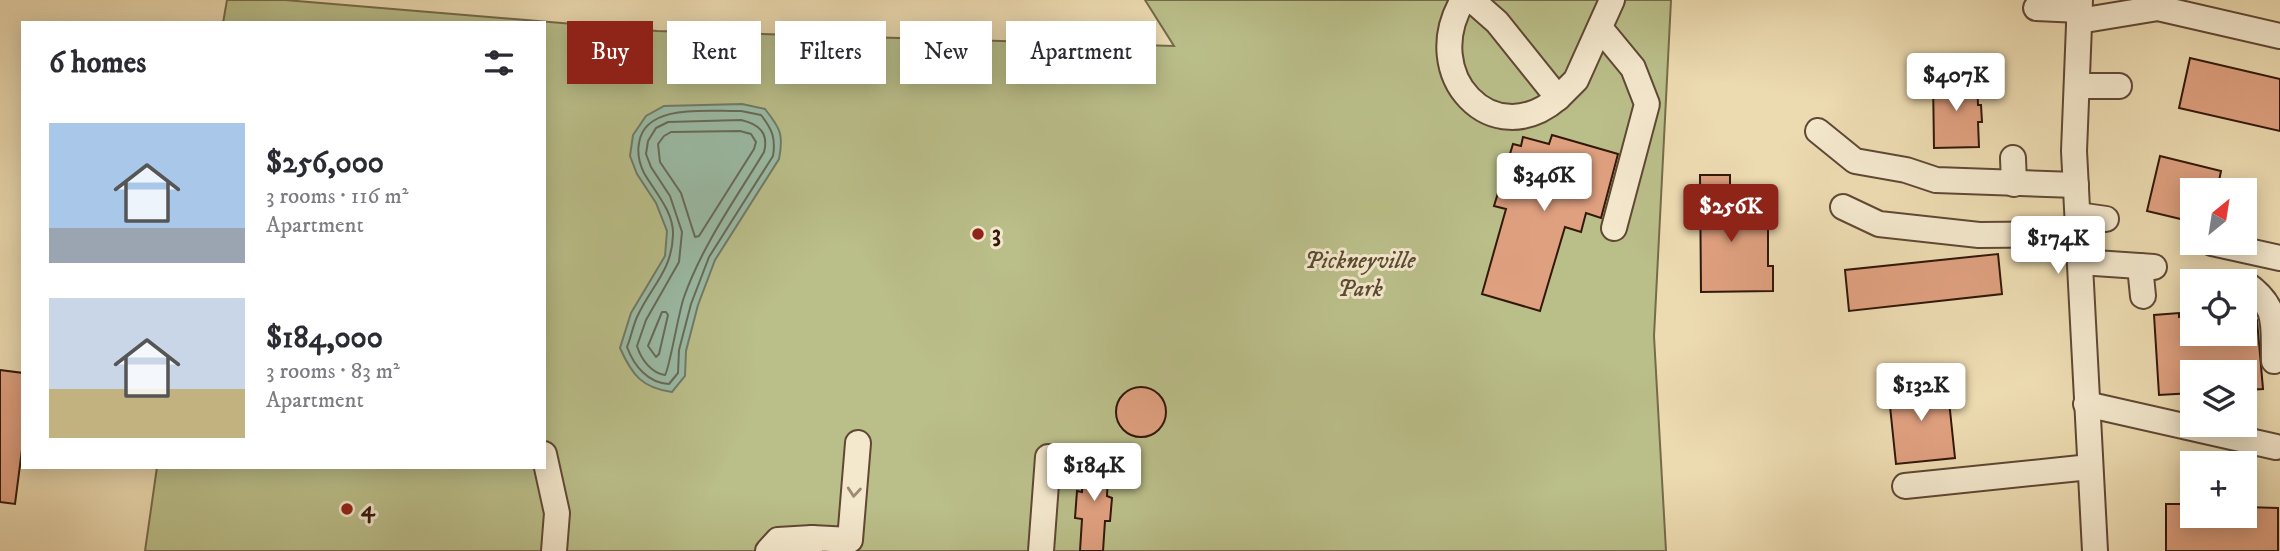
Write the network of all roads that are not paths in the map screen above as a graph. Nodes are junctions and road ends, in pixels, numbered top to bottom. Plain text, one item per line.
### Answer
1 (1463, 0) edge
2 (1472, 0) edge
3 (1612, 0) edge
4 (2152, 4) edge
5 (2036, 8) dead end
6 (2080, 10) edge
7 (1600, 28) junction
8 (2280, 36) edge
9 (2077, 86) junction
10 (2119, 86) dead end
11 (1558, 98) junction
12 (1818, 131) dead end
13 (2013, 158) dead end
14 (2014, 184) junction
15 (2076, 185) junction
16 (1843, 207) dead end
17 (2106, 219) dead end
18 (2078, 225) junction
19 (1614, 228) dead end
20 (2258, 253) edge
21 (2280, 258) edge
22 (2080, 262) junction
23 (2257, 292) edge
24 (2143, 296) dead end
25 (2274, 361) dead end
26 (2086, 404) junction
27 (858, 443) dead end
28 (2276, 447) dead end
29 (1048, 457) dead end
30 (546, 463) edge
31 (2090, 467) junction
32 (1905, 486) dead end
33 (811, 544) edge
34 (554, 551) edge
35 (768, 551) edge
36 (1041, 551) edge
37 (2095, 551) edge

1 - 11 street
2 - 11 street
3 - 7 street
4 - 6 street
4 - 8 street
5 - 6 street
6 - 9 street
7 - 11 street
7 - 19 street
9 - 10 street
9 - 15 street
12 - 14 street
13 - 14 street
14 - 15 street
15 - 18 street
16 - 18 street
17 - 18 street
18 - 22 street
20 - 21 street
22 - 24 street
22 - 26 street
23 - 25 street
26 - 28 street
26 - 31 street
27 -> 33 street
29 - 36 street
30 - 34 street
31 - 32 street
31 - 37 street
33 - 35 street

